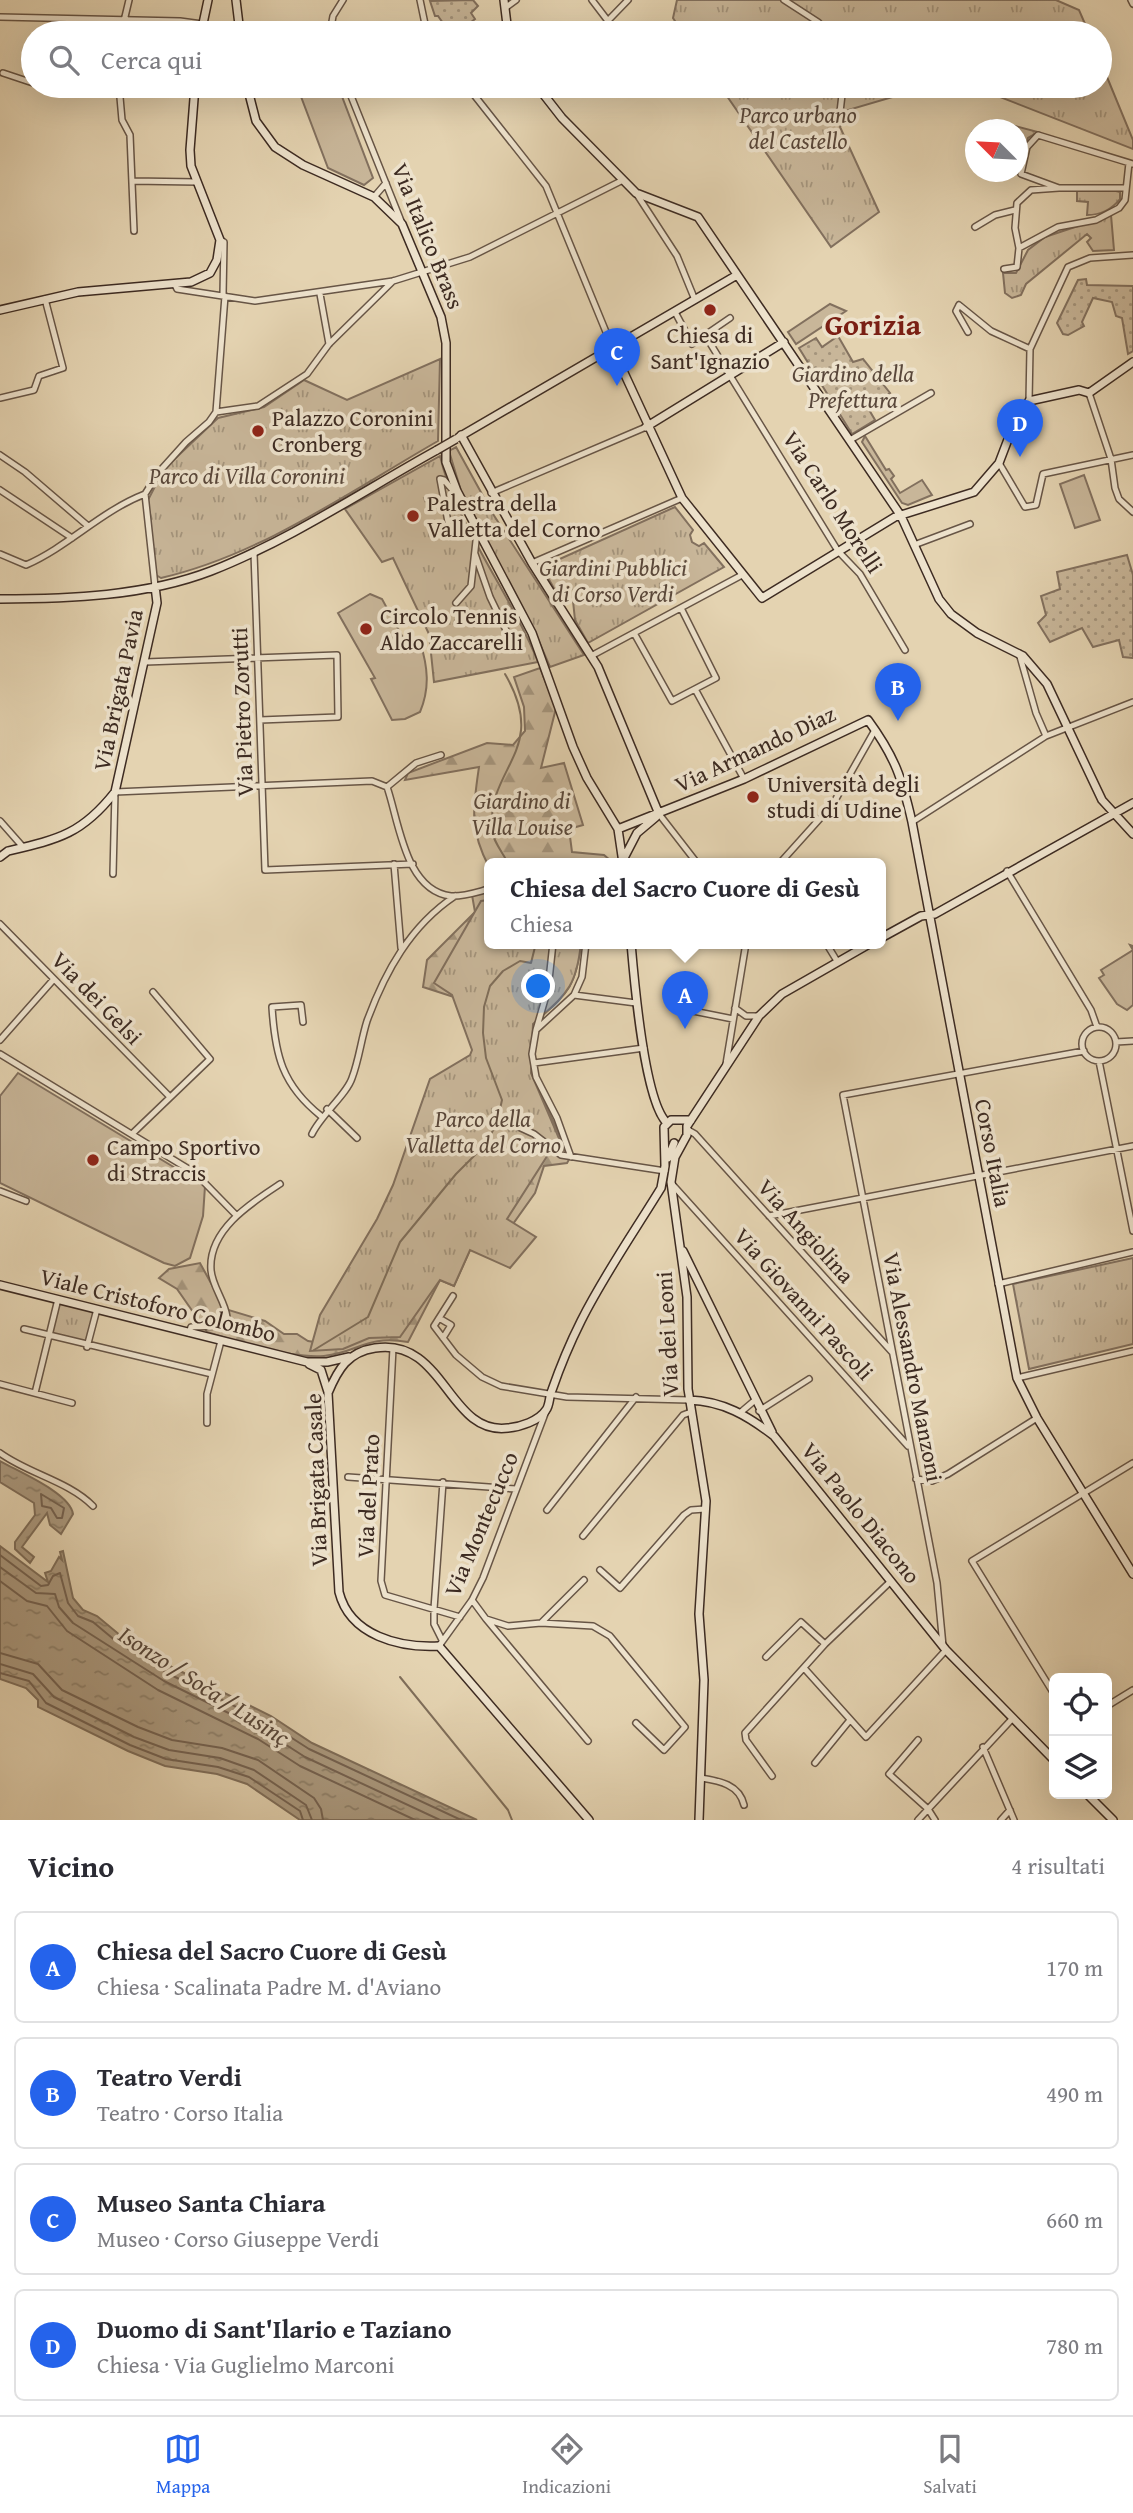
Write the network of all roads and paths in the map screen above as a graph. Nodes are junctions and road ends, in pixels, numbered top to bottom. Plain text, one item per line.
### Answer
1 (129, 0) edge
2 (208, 0) edge
3 (236, 0) edge
4 (343, 0) edge
5 (420, 0) edge
6 (516, 0) edge
7 (592, 0) edge
8 (628, 0) edge
9 (784, 0) edge
10 (504, 4) edge
11 (0, 17) edge
12 (111, 21) joint
13 (124, 21) junction
14 (180, 21) edge
15 (203, 21) edge
16 (239, 21) edge
17 (331, 21) edge
18 (424, 21) edge
19 (608, 21) joint
20 (816, 21) edge
21 (3, 73) dead end
22 (21, 79) edge
23 (120, 98) edge
24 (194, 98) edge
25 (250, 98) edge
26 (353, 98) edge
27 (476, 98) edge
28 (550, 98) edge
29 (842, 98) edge
30 (843, 120) dead end
31 (1131, 164) edge
32 (623, 180) junction
33 (132, 181) junction
34 (197, 182) junction
35 (386, 183) junction
36 (1059, 188) junction
37 (1124, 188) junction
38 (636, 193) junction
39 (374, 197) junction
40 (558, 211) junction
41 (1015, 211) junction
42 (402, 224) junction
43 (975, 227) dead end
44 (134, 231) dead end
45 (220, 240) junction
46 (1020, 248) junction
47 (1133, 255) edge
48 (1004, 269) dead end
49 (422, 271) junction
50 (737, 275) junction
51 (393, 281) junction
52 (175, 285) junction
53 (320, 294) junction
54 (224, 295) junction
55 (46, 299) junction
56 (695, 300) junction
57 (0, 310) edge
58 (675, 312) junction
59 (730, 318) dead end
60 (968, 332) dead end
61 (705, 335) junction
62 (784, 342) junction
63 (329, 344) junction
64 (613, 349) junction
65 (1030, 349) junction
66 (1133, 362) edge
67 (730, 375) junction
68 (931, 393) dead end
69 (1089, 393) junction
70 (0, 398) edge
71 (1029, 401) junction
72 (215, 412) junction
73 (646, 427) junction
74 (458, 437) junction
75 (850, 440) junction
76 (0, 455) edge
77 (1133, 455) edge
78 (1111, 459) junction
79 (999, 463) junction
80 (0, 490) edge
81 (491, 492) junction
82 (145, 494) junction
83 (682, 498) junction
84 (462, 500) junction
85 (1133, 512) edge
86 (901, 516) junction
87 (449, 522) dead end
88 (970, 524) dead end
89 (88, 526) junction
90 (477, 531) junction
91 (72, 538) junction
92 (913, 545) junction
93 (838, 551) junction
94 (254, 553) junction
95 (0, 554) edge
96 (475, 554) junction
97 (532, 563) junction
98 (742, 575) junction
99 (155, 586) junction
100 (0, 599) edge
101 (456, 603) dead end
102 (681, 608) junction
103 (634, 633) junction
104 (515, 649) dead end
105 (905, 650) dead end
106 (1019, 653) junction
107 (591, 656) junction
108 (258, 657) junction
109 (145, 662) junction
110 (695, 689) junction
111 (1133, 702) edge
112 (260, 720) junction
113 (868, 720) joint
114 (1069, 727) junction
115 (875, 730) junction
116 (1046, 736) junction
117 (440, 755) dead end
118 (744, 779) junction
119 (262, 784) junction
120 (387, 787) junction
121 (116, 792) junction
122 (1133, 803) edge
123 (1113, 812) junction
124 (659, 814) junction
125 (0, 821) edge
126 (912, 822) junction
127 (618, 829) junction
128 (637, 833) junction
129 (1133, 834) edge
130 (23, 848) junction
131 (0, 857) edge
132 (622, 858) edge
133 (625, 858) edge
134 (693, 858) edge
135 (785, 858) edge
136 (394, 864) junction
137 (413, 864) junction
138 (1007, 871) junction
139 (113, 874) dead end
140 (484, 890) edge
141 (454, 896) junction
142 (928, 915) junction
143 (0, 924) edge
144 (886, 935) edge
145 (401, 947) junction
146 (552, 949) edge
147 (585, 949) edge
148 (632, 949) edge
149 (745, 949) edge
150 (830, 949) edge
151 (860, 949) edge
152 (837, 961) junction
153 (54, 979) junction
154 (153, 992) dead end
155 (573, 995) junction
156 (636, 1003) junction
157 (678, 1008) dead end
158 (735, 1008) junction
159 (759, 1016) junction
160 (733, 1019) junction
161 (303, 1023) dead end
162 (1097, 1027) junction
163 (536, 1030) junction
164 (0, 1040) edge
165 (1133, 1041) edge
166 (1116, 1042) junction
167 (644, 1048) junction
168 (1084, 1051) junction
169 (0, 1054) edge
170 (1099, 1061) junction
171 (534, 1063) junction
172 (726, 1065) junction
173 (958, 1072) junction
174 (169, 1096) junction
175 (327, 1110) junction
176 (321, 1116) junction
177 (508, 1122) dead end
178 (669, 1122) junction
179 (688, 1128) junction
180 (133, 1133) junction
181 (312, 1134) dead end
182 (665, 1136) junction
183 (357, 1138) dead end
184 (678, 1143) junction
185 (1133, 1146) edge
186 (1119, 1149) junction
187 (571, 1157) junction
188 (665, 1168) junction
189 (978, 1177) junction
190 (671, 1182) junction
191 (280, 1184) dead end
192 (661, 1188) junction
193 (0, 1191) edge
194 (671, 1194) junction
195 (864, 1196) junction
196 (26, 1201) dead end
197 (236, 1215) junction
198 (769, 1216) junction
199 (1133, 1231) edge
200 (681, 1245) junction
201 (1133, 1252) edge
202 (685, 1278) junction
203 (698, 1281) junction
204 (999, 1284) junction
205 (0, 1285) edge
206 (453, 1296) dead end
207 (58, 1299) junction
208 (97, 1308) junction
209 (439, 1318) junction
210 (24, 1329) dead end
211 (189, 1334) junction
212 (49, 1336) junction
213 (443, 1338) junction
214 (221, 1341) junction
215 (87, 1347) junction
216 (393, 1348) junction
217 (1133, 1351) edge
218 (892, 1352) junction
219 (349, 1357) junction
220 (307, 1362) junction
221 (212, 1374) junction
222 (1017, 1378) junction
223 (809, 1380) dead end
224 (0, 1384) edge
225 (35, 1392) junction
226 (551, 1392) junction
227 (328, 1393) junction
228 (636, 1397) junction
229 (690, 1400) junction
230 (754, 1401) junction
231 (72, 1403) dead end
232 (547, 1410) junction
233 (759, 1411) junction
234 (691, 1412) junction
235 (741, 1412) junction
236 (1037, 1418) junction
237 (207, 1423) dead end
238 (774, 1436) junction
239 (910, 1449) junction
240 (0, 1453) edge
241 (1133, 1463) edge
242 (348, 1477) dead end
243 (916, 1479) junction
244 (385, 1480) junction
245 (443, 1482) junction
246 (516, 1489) junction
247 (1083, 1493) junction
248 (93, 1506) dead end
249 (705, 1509) junction
250 (547, 1510) dead end
251 (583, 1536) dead end
252 (600, 1570) dead end
253 (1133, 1574) edge
254 (584, 1580) dead end
255 (891, 1581) junction
256 (472, 1600) junction
257 (434, 1609) junction
258 (460, 1617) junction
259 (486, 1619) junction
260 (541, 1623) junction
261 (440, 1643) junction
262 (825, 1644) junction
263 (945, 1648) junction
264 (765, 1657) dead end
265 (803, 1668) junction
266 (1049, 1686) edge
267 (1133, 1690) edge
268 (1112, 1703) edge
269 (1012, 1719) junction
270 (850, 1720) junction
271 (636, 1723) dead end
272 (918, 1740) dead end
273 (588, 1741) dead end
274 (983, 1747) junction
275 (1049, 1755) edge
276 (815, 1763) dead end
277 (772, 1776) dead end
278 (701, 1778) junction
279 (1092, 1799) edge
280 (744, 1805) dead end
281 (928, 1809) junction
282 (1010, 1810) junction
283 (589, 1820) edge
284 (699, 1820) edge
285 (918, 1820) edge
286 (935, 1820) edge
287 (1001, 1820) edge
288 (1014, 1820) edge
289 (1113, 1820) edge

1 - 13 street
2 - 15 main road
3 - 16 main road
4 - 17 street
5 - 18 street
6 - 10 street
7 - 19 street
8 - 19 street
9 - 20 street
11 - 12 street
12 - 13 street
13 - 14 street
21 - 22 street
23 - 33 street
24 - 34 main road
25 - 39 main road
26 - 35 street, Via Italico Brass
27 - 40 street
28 - 32 main road
29 - 30 street
31 - 36 street
31 - 37 street
32 - 38 main road
32 - 40 street
33 - 34 street
33 - 44 street
34 - 45 main road
35 - 39 street
35 - 42 street, Via Italico Brass
36 - 37 street
36 - 41 street
37 - 46 street
38 - 50 main road
38 - 56 street
39 - 42 main road
40 - 49 street
40 - 64 street
41 - 43 street
41 - 46 street
42 - 49 main road, Via Italico Brass
45 - 52 main road
45 - 54 street
46 - 48 street
47 - 65 street
49 - 51 street
49 - 84 main road, Via Italico Brass
50 - 56 main road
50 - 62 main road
51 - 53 street
51 - 63 street
52 - 54 street
52 - 55 main road
53 - 54 street
53 - 63 street
54 - 72 street
55 - 57 main road
55 - 70 street
56 - 58 main road
58 - 61 street
58 - 64 main road
59 - 61 street
60 - 65 street
61 - 67 street, Via Carlo Morelli
62 - 67 main road
62 - 75 main road
63 - 72 street
64 - 73 main road
64 - 74 main road
65 - 71 street
66 - 69 main road
67 - 73 main road
67 - 93 street, Via Carlo Morelli
68 - 75 street
69 - 71 main road
69 - 78 street
71 - 79 main road
72 - 82 street
73 - 81 street
73 - 83 main road
74 - 81 main road
74 - 94 main road, bridge
75 - 86 main road
76 - 89 street
77 - 78 street
78 - 79 street
78 - 85 street
79 - 86 main road
80 - 91 street
81 - 97 main road
82 - 89 street
82 - 99 street
83 - 97 street
83 - 98 main road
84 - 87 street
84 - 90 main road, Via Italico Brass
86 - 92 main road
86 - 93 main road
88 - 92 street
89 - 91 street
90 - 96 street
90 - 127 main road, Via Italico Brass
91 - 95 street
92 - 106 main road
93 - 98 main road
93 - 105 street, Via Carlo Morelli
94 - 99 main road
94 - 108 street, Via Pietro Zorutti
96 - 101 street
96 - 104 street
97 - 107 main road
98 - 102 street
99 - 100 main road
99 - 109 main road, Via Brigata Pavia
102 - 103 street
102 - 110 street
103 - 107 street
103 - 110 street
106 - 114 main road
106 - 116 street
107 - 124 main road
108 - 109 street
108 - 112 street, Via Pietro Zorutti
108 - 112 street
109 - 121 main road, Via Brigata Pavia
110 - 118 street
111 - 114 street
112 - 119 street, Via Pietro Zorutti
113 - 115 main road, Corso Italia
113 - 118 main road, Via Armando Diaz
114 - 116 street
114 - 123 main road
115 - 126 main road, Corso Italia
115 - 135 street
116 - 126 street
117 - 120 street
118 - 124 main road, Via Armando Diaz
119 - 120 street
119 - 121 street
119 - 136 street, Via Pietro Zorutti
120 - 137 street
121 - 130 main road, Via Brigata Pavia
121 - 139 street
122 - 123 main road
123 - 129 main road
123 - 138 main road
124 - 127 main road, Via Armando Diaz
124 - 128 main road
124 - 134 street
125 - 130 street
126 - 142 main road, Corso Italia
127 - 128 main road
127 - 132 main road
128 - 133 main road
130 - 131 main road, Via Brigata Pavia
136 - 137 street
136 - 145 street
137 - 141 street
138 - 142 main road
138 - 162 street
140 - 141 street
141 - 145 street
142 - 144 main road
142 - 173 main road, Corso Italia
143 - 153 street, Via dei Gelsi
145 - 175 street
146 - 163 street
147 - 155 street
148 - 156 main road
149 - 158 street
150 - 152 street
151 - 152 main road
152 - 159 main road
153 - 164 street
153 - 174 street, Via dei Gelsi
154 - 174 street, Via dei Gelsi
155 - 156 street
155 - 163 street
156 - 167 main road
157 - 160 street
158 - 159 street
158 - 160 street
159 - 172 main road
160 - 172 street
161 - 176 street
162 - 166 street
162 - 168 street
163 - 171 street
165 - 166 street
166 - 170 street
167 - 171 street
167 - 178 main road
168 - 170 street
168 - 173 street
169 - 180 street
170 - 186 street
171 - 187 street
172 - 179 main road
173 - 189 main road, Corso Italia
173 - 195 street, Via Alessandro Manzoni
174 - 180 street, Via dei Gelsi
175 - 176 street
175 - 183 street
176 - 181 street
177 - 187 street
178 - 179 main road
178 - 182 main road
179 - 184 main road
179 - 198 street, Via Angiolina
180 - 197 street
182 - 184 main road
182 - 188 main road
184 - 188 main road
184 - 190 main road, Via dei Leoni
185 - 186 street
186 - 189 street
186 - 199 street
187 - 188 street
188 - 192 main road
189 - 195 street
189 - 204 main road, Corso Italia
190 - 194 main road, Via dei Leoni
190 - 239 street, Via Giovanni Pascoli
191 - 197 street
192 - 194 main road
192 - 226 main road
193 - 196 street
194 - 200 main road, Via dei Leoni
195 - 198 street
195 - 218 street, Via Alessandro Manzoni
197 - 211 street
198 - 218 street, Via Angiolina
200 - 202 main road, Via dei Leoni
200 - 203 main road
201 - 204 street
202 - 203 street
202 - 229 main road, Via dei Leoni
203 - 230 main road
204 - 222 main road, Corso Italia
205 - 207 main road, Viale Cristoforo Colombo
206 - 209 street
207 - 208 main road, Viale Cristoforo Colombo
207 - 212 street
208 - 211 main road, Viale Cristoforo Colombo
208 - 215 street
209 - 213 street
209 - 213 street
210 - 212 street
211 - 214 main road, Viale Cristoforo Colombo
212 - 215 street
212 - 225 street
213 - 226 street, Via Paolo Diacono
214 - 220 main road, Viale Cristoforo Colombo
214 - 221 street
215 - 221 street
216 - 219 main road
216 - 232 main road
216 - 244 street, Via del Prato
217 - 222 street
218 - 239 street, Via Alessandro Manzoni
219 - 220 main road, Viale Cristoforo Colombo
219 - 227 main road, Via Brigata Casale
220 - 227 main road
221 - 237 street
222 - 236 main road, Corso Italia
223 - 233 street
224 - 225 street
225 - 231 street
226 - 228 street, Via Paolo Diacono
226 - 232 main road
227 - 261 main road, Via Brigata Casale
228 - 229 street, Via Paolo Diacono
228 - 250 street
229 - 234 main road, Via dei Leoni
229 - 235 main road, Via Paolo Diacono
230 - 233 main road
230 - 235 street
232 - 246 street, Via Montecucco
233 - 238 main road
234 - 249 main road, Via dei Leoni
234 - 251 street
235 - 238 main road, Via Paolo Diacono
236 - 243 street
236 - 247 main road, Corso Italia
238 - 255 main road, Via Paolo Diacono
239 - 243 street, Via Alessandro Manzoni
240 - 248 street
241 - 247 street
242 - 244 street
243 - 263 street, Via Alessandro Manzoni
244 - 245 street
244 - 257 street, Via del Prato
245 - 246 street
245 - 257 street
246 - 256 street, Via Montecucco
247 - 253 main road, Corso Italia
247 - 266 street
249 - 252 street
249 - 278 main road, Via dei Leoni
254 - 260 street
255 - 262 street
255 - 263 main road, Via Paolo Diacono
256 - 258 street, Via Montecucco
256 - 259 street
257 - 258 street
257 - 261 street
258 - 261 street, Via Montecucco
259 - 260 street
259 - 273 street
260 - 271 street
261 - 283 main road
262 - 264 street
262 - 265 street
263 - 269 main road, Via Paolo Diacono
263 - 270 street
265 - 270 street
265 - 277 street
267 - 268 street
269 - 274 street
269 - 275 main road, Via Paolo Diacono
270 - 276 street
272 - 281 street
274 - 281 street
274 - 282 street
278 - 280 street
278 - 284 main road, Via dei Leoni
279 - 289 main road
281 - 285 street
281 - 286 street
282 - 287 street
282 - 288 street

